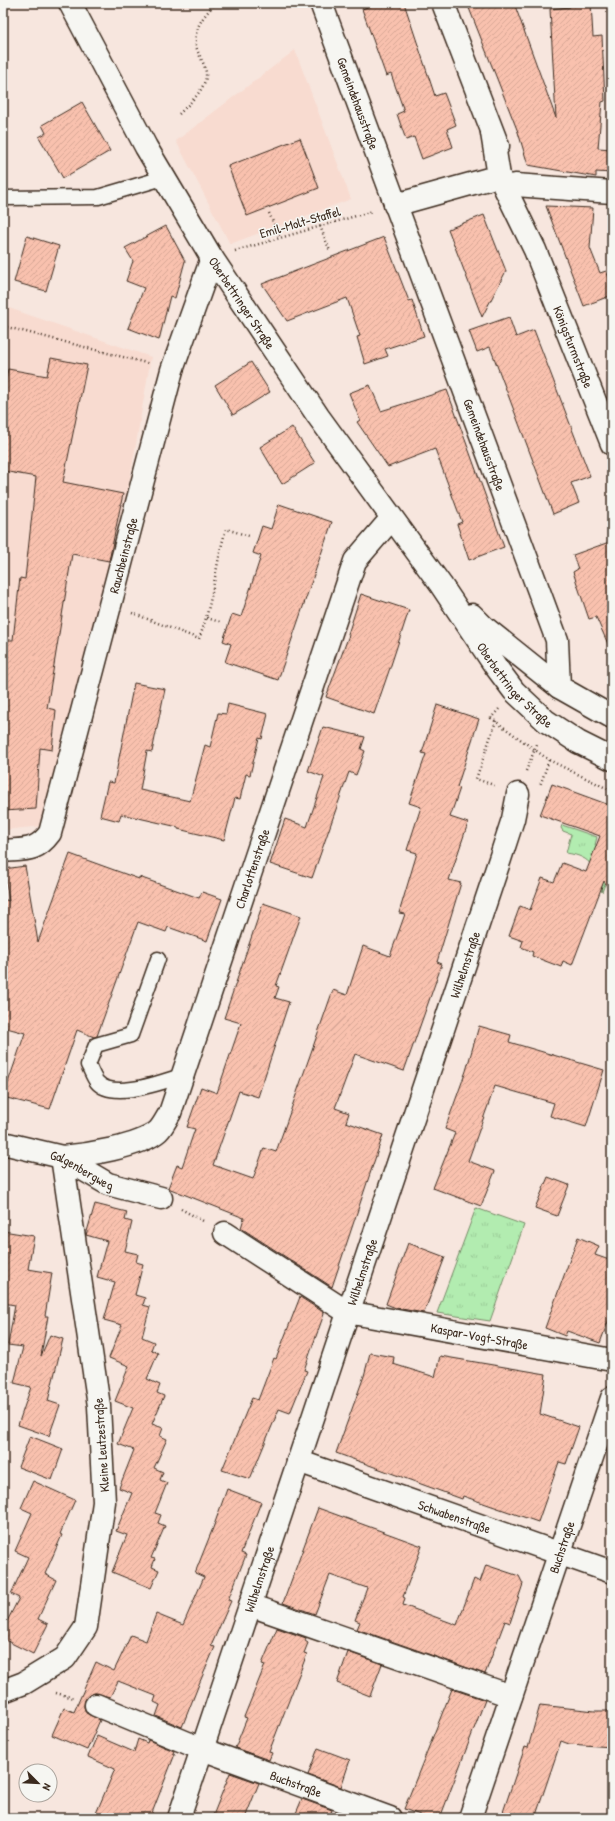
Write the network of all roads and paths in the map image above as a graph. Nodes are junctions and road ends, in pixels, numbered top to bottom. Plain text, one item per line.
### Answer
1 (70, 3) edge
2 (216, 3) edge
3 (320, 3) edge
4 (443, 3) edge
5 (179, 114) dead end
6 (163, 178) junction
7 (507, 180) junction
8 (612, 192) edge
9 (3, 198) edge
10 (394, 205) junction
11 (269, 213) dead end
12 (320, 226) junction
13 (280, 238) junction
14 (330, 251) dead end
15 (212, 258) junction
16 (3, 326) edge
17 (172, 370) junction
18 (612, 444) edge
19 (391, 518) junction
20 (249, 536) dead end
21 (441, 585) junction
22 (110, 605) junction
23 (207, 618) junction
24 (220, 622) dead end
25 (559, 687) junction
26 (612, 717) edge
27 (491, 718) dead end
28 (496, 721) junction
29 (612, 759) edge
30 (549, 760) junction
31 (612, 791) edge
32 (518, 794) junction
33 (3, 851) edge
34 (158, 959) dead end
35 (184, 1075) junction
36 (3, 1143) edge
37 (62, 1157) junction
38 (161, 1198) joint
39 (225, 1233) joint
40 (347, 1312) junction
41 (612, 1360) edge
42 (612, 1398) edge
43 (298, 1461) junction
44 (559, 1554) junction
45 (612, 1572) edge
46 (250, 1605) junction
47 (24, 1683) junction
48 (3, 1692) edge
49 (511, 1696) junction
50 (96, 1705) joint
51 (202, 1749) junction
52 (179, 1818) edge
53 (390, 1818) edge
54 (470, 1818) edge

1 - 6 street, Oberbettringer Straße
2 - 5 path
3 - 10 street, Gemeindehausstraße
4 - 7 street, Königsturmstraße
6 - 9 lane
6 - 15 street, Oberbettringer Straße
7 - 8 street
7 - 10 street
7 - 18 street, Königsturmstraße
10 - 12 path, Emil-Molt-Staffel
10 - 25 street, Gemeindehausstraße
11 - 13 path
12 - 13 path, Emil-Molt-Staffel
12 - 14 path
13 - 15 path, Emil-Molt-Staffel
15 - 17 street, Rauchbeinstraße
15 - 19 street, Oberbettringer Straße
16 - 17 path
17 - 22 street, Rauchbeinstraße
19 - 21 street, Oberbettringer Straße
19 - 35 street, Charlottenstraße
20 - 23 path
21 - 25 street, Oberbettringer Straße
21 - 29 street, Oberbettringer Straße
22 - 23 path
22 - 33 street, Rauchbeinstraße
23 - 24 path
25 - 26 street, Oberbettringer Straße
27 - 28 path
28 - 30 path
28 - 32 path
30 - 31 path
30 - 32 path
32 - 40 street, Wilhelmstraße
34 - 35 lane
35 - 37 street, Charlottenstraße
36 - 37 street, Galgenbergweg
37 - 38 street, Galgenbergweg
37 - 47 street, Kleine Leutzestraße
38 - 39 path
39 - 40 street
40 - 41 street, Kaspar-Vogt-Straße
40 - 43 street, Wilhelmstraße
42 - 44 street, Buchstraße
43 - 44 street, Schwabenstraße
43 - 46 street, Wilhelmstraße
44 - 45 street, Schwabenstraße
44 - 49 street, Buchstraße
46 - 49 street
46 - 51 street, Wilhelmstraße
47 - 48 street, Kleine Leutzestraße
47 - 50 path
49 - 54 street, Buchstraße
50 - 51 street
51 - 52 street, Wilhelmstraße
51 - 53 street, Buchstraße

